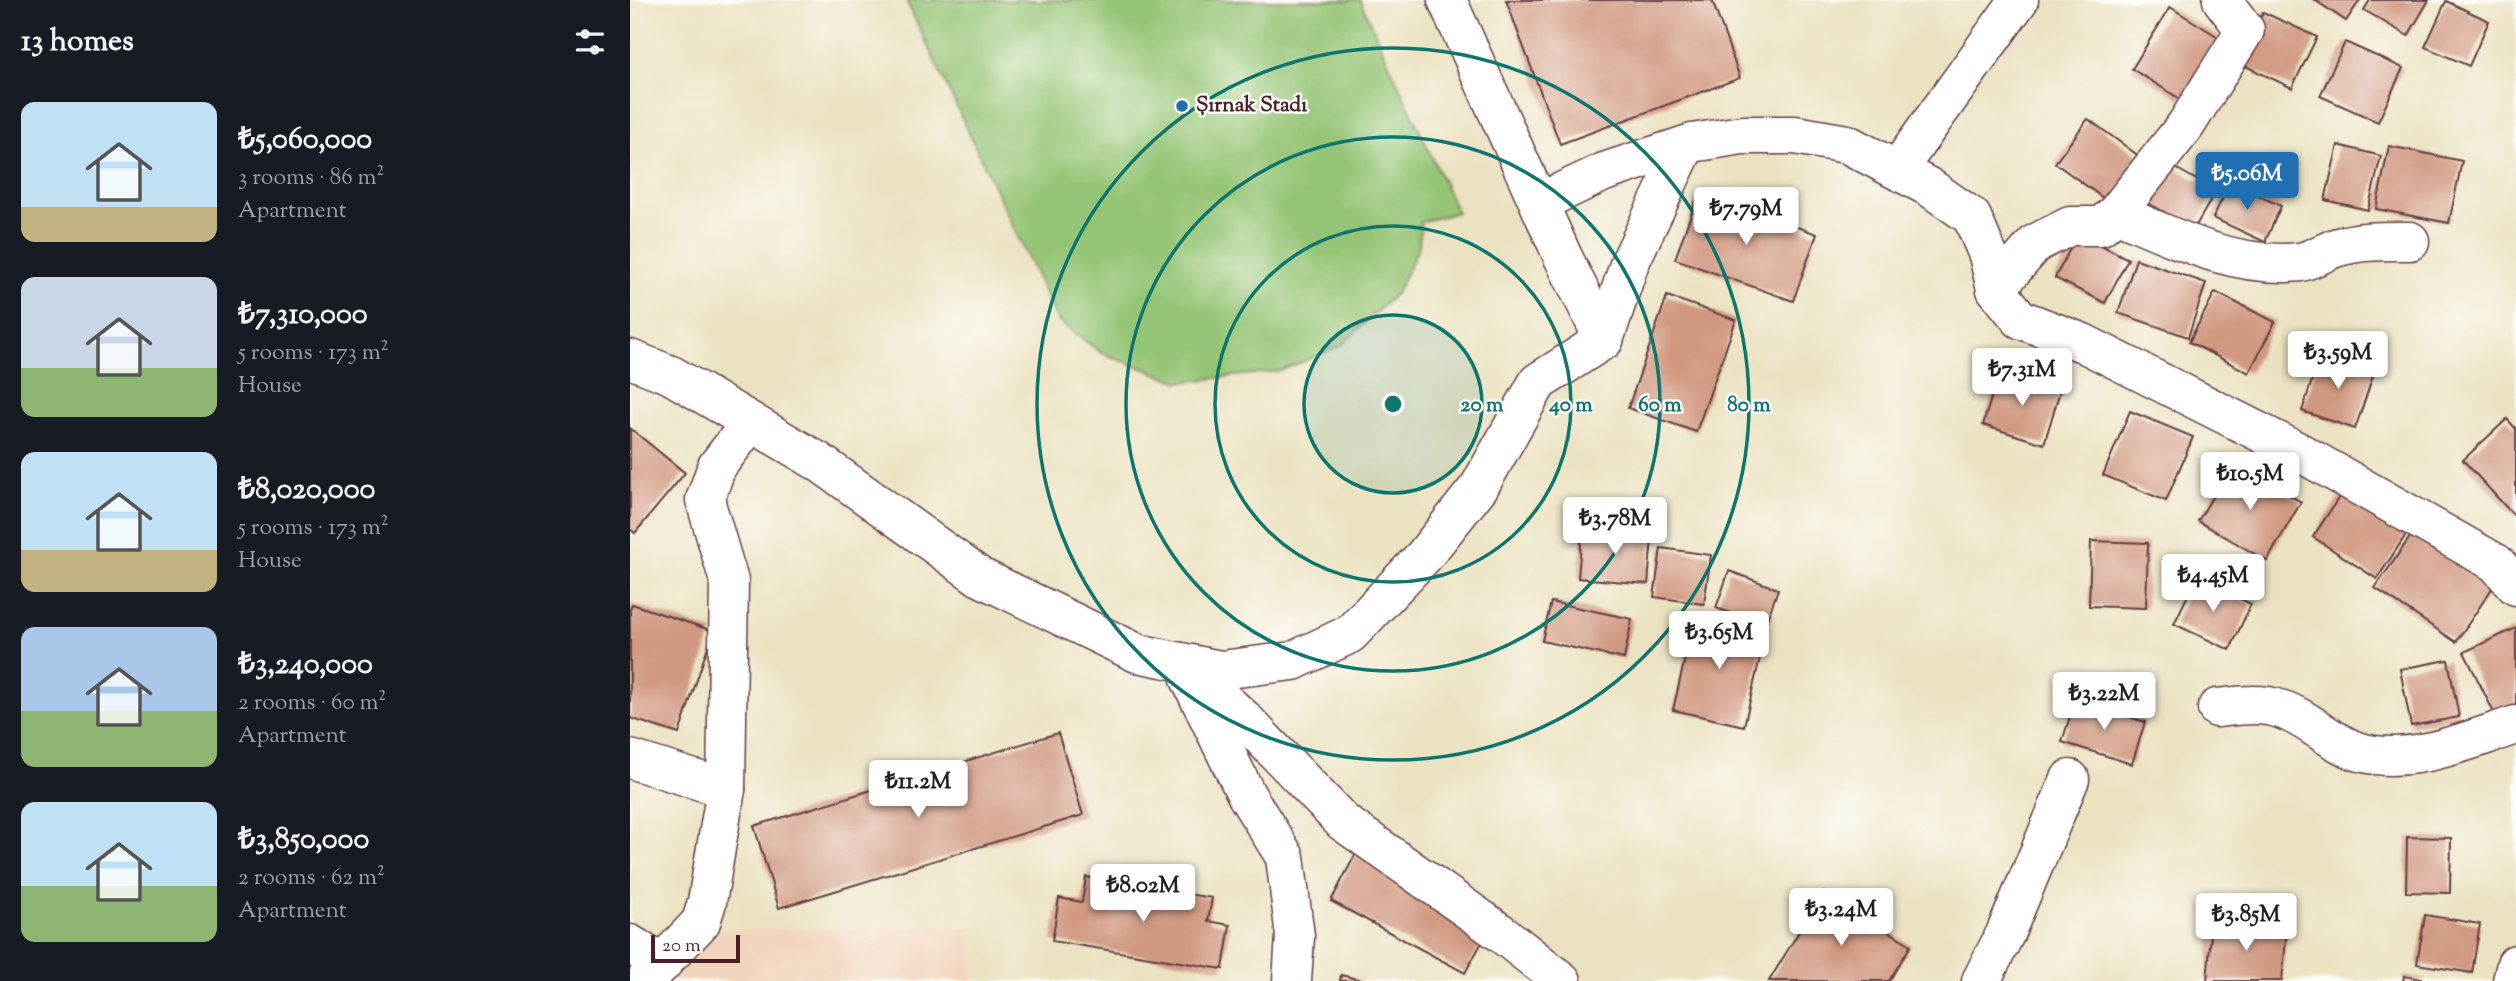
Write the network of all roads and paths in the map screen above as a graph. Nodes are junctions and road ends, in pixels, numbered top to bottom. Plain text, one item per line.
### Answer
1 (1447, 0) edge
2 (2019, 0) edge
3 (2222, 0) edge
4 (1685, 147) junction
5 (1896, 170) junction
6 (1540, 202) junction
7 (2116, 212) junction
8 (2410, 241) dead end
9 (1996, 289) junction
10 (1604, 340) junction
11 (630, 359) edge
12 (751, 422) junction
13 (2516, 586) edge
14 (1181, 662) junction
15 (2217, 708) dead end
16 (2516, 725) edge
17 (630, 759) edge
18 (2070, 779) dead end
19 (726, 789) junction
20 (630, 944) edge
21 (2516, 964) edge
22 (654, 972) edge
23 (1292, 981) edge
24 (1562, 981) edge
25 (1981, 981) edge
26 (2512, 981) edge

1 - 6 street
2 - 5 street
3 - 7 street
4 - 5 street
4 - 6 street
4 - 10 street
5 - 9 street
6 - 10 street
7 - 8 street
7 - 9 street
9 - 13 street
10 - 14 street
11 - 12 street
12 - 14 street
12 - 19 street
14 - 23 street
14 - 24 street
15 - 16 street
17 - 19 street
18 - 25 street
19 - 22 street
20 - 22 street
21 - 26 street

